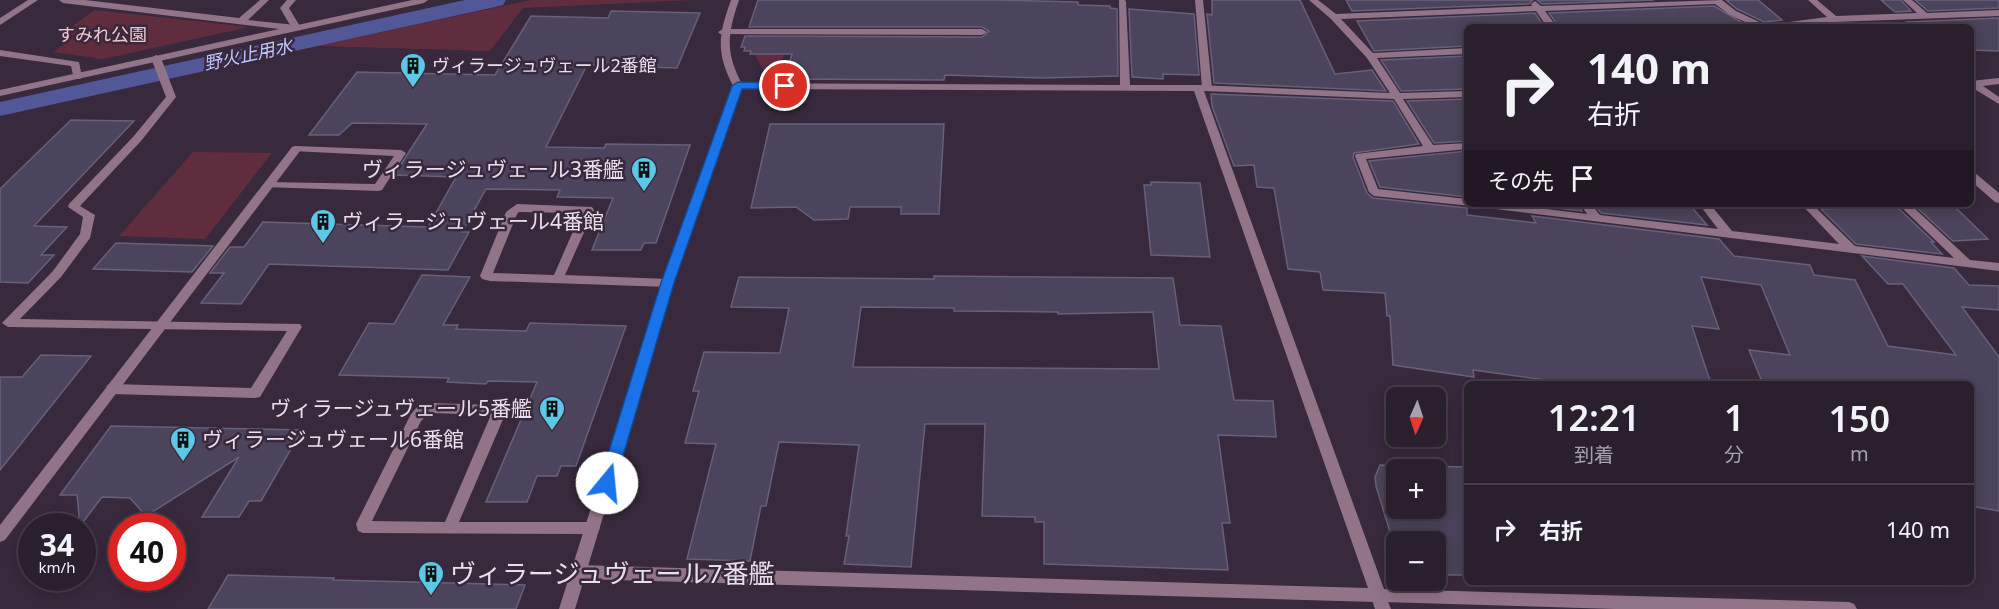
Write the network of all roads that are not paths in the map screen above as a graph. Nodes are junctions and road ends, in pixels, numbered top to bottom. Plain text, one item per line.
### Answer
1 (34, 0) edge
2 (63, 0) edge
3 (265, 0) edge
4 (292, 0) edge
5 (424, 0) edge
6 (735, 0) edge
7 (1199, 0) edge
8 (1313, 0) edge
9 (1717, 0) edge
10 (1812, 0) edge
11 (1906, 0) edge
12 (1122, 2) dead end
13 (1535, 4) edge
14 (1999, 13) edge
15 (1923, 14) junction
16 (1334, 18) junction
17 (1834, 19) junction
18 (242, 20) junction
19 (0, 22) edge
20 (1550, 24) edge
21 (1757, 24) edge
22 (1793, 24) edge
23 (296, 28) junction
24 (723, 32) junction
25 (982, 32) dead end
26 (1464, 51) edge
27 (0, 53) edge
28 (1371, 56) junction
29 (156, 58) junction
30 (76, 77) junction
31 (1999, 81) edge
32 (1974, 84) edge
33 (1974, 85) edge
34 (738, 86) junction
35 (1125, 88) junction
36 (1202, 88) junction
37 (0, 93) edge
38 (1464, 94) edge
39 (1396, 96) junction
40 (1999, 101) edge
41 (1464, 146) edge
42 (1430, 148) junction
43 (1974, 178) edge
44 (269, 185) junction
45 (1986, 188) junction
46 (1974, 189) edge
47 (1999, 199) edge
48 (1464, 203) edge
49 (1499, 207) edge
50 (1587, 207) edge
51 (1706, 207) edge
52 (1809, 207) edge
53 (1906, 207) edge
54 (1597, 219) junction
55 (1728, 234) junction
56 (1851, 249) junction
57 (1967, 263) junction
58 (1999, 267) edge
59 (558, 279) junction
60 (668, 283) junction
61 (4, 323) edge
62 (161, 326) junction
63 (112, 389) junction
64 (449, 528) junction
65 (593, 528) junction
66 (0, 536) edge
67 (579, 572) junction
68 (1381, 603) edge
69 (1697, 606) edge
70 (567, 609) edge
71 (1849, 609) edge

1 - 19 street
2 - 18 street
3 - 18 street
4 - 23 street
5 - 23 street
6 - 24 street
7 - 36 street
8 - 16 street
9 - 13 street
9 - 21 street
10 - 17 street
11 - 15 street
12 - 35 street
13 - 16 street
13 - 20 street
14 - 15 street
15 - 17 street
16 - 28 street
17 - 22 street
18 - 23 street
23 - 29 street
24 - 25 street
24 - 34 street
26 - 28 street
27 - 30 street
28 - 39 street
29 - 30 street
29 - 61 street
30 - 37 street
31 - 32 street
33 - 40 street
34 - 35 street
34 - 60 street
35 - 36 street
36 - 39 street
36 - 68 street
38 - 39 street
39 - 42 street
41 - 42 street
42 - 48 street
43 - 45 street
44 - 44 street
44 - 62 street
45 - 46 street
45 - 47 street
49 - 54 street
50 - 54 street
51 - 55 street
52 - 56 street
53 - 57 street
54 - 55 street
55 - 56 street
56 - 57 street
57 - 58 street
59 - 59 street
59 - 60 street
60 - 65 street
61 - 62 street
62 - 63 street
62 - 63 street
63 - 66 street
64 - 64 street
64 - 65 street
65 - 67 street
67 - 68 street
67 - 70 street
68 - 69 street
69 - 71 street

